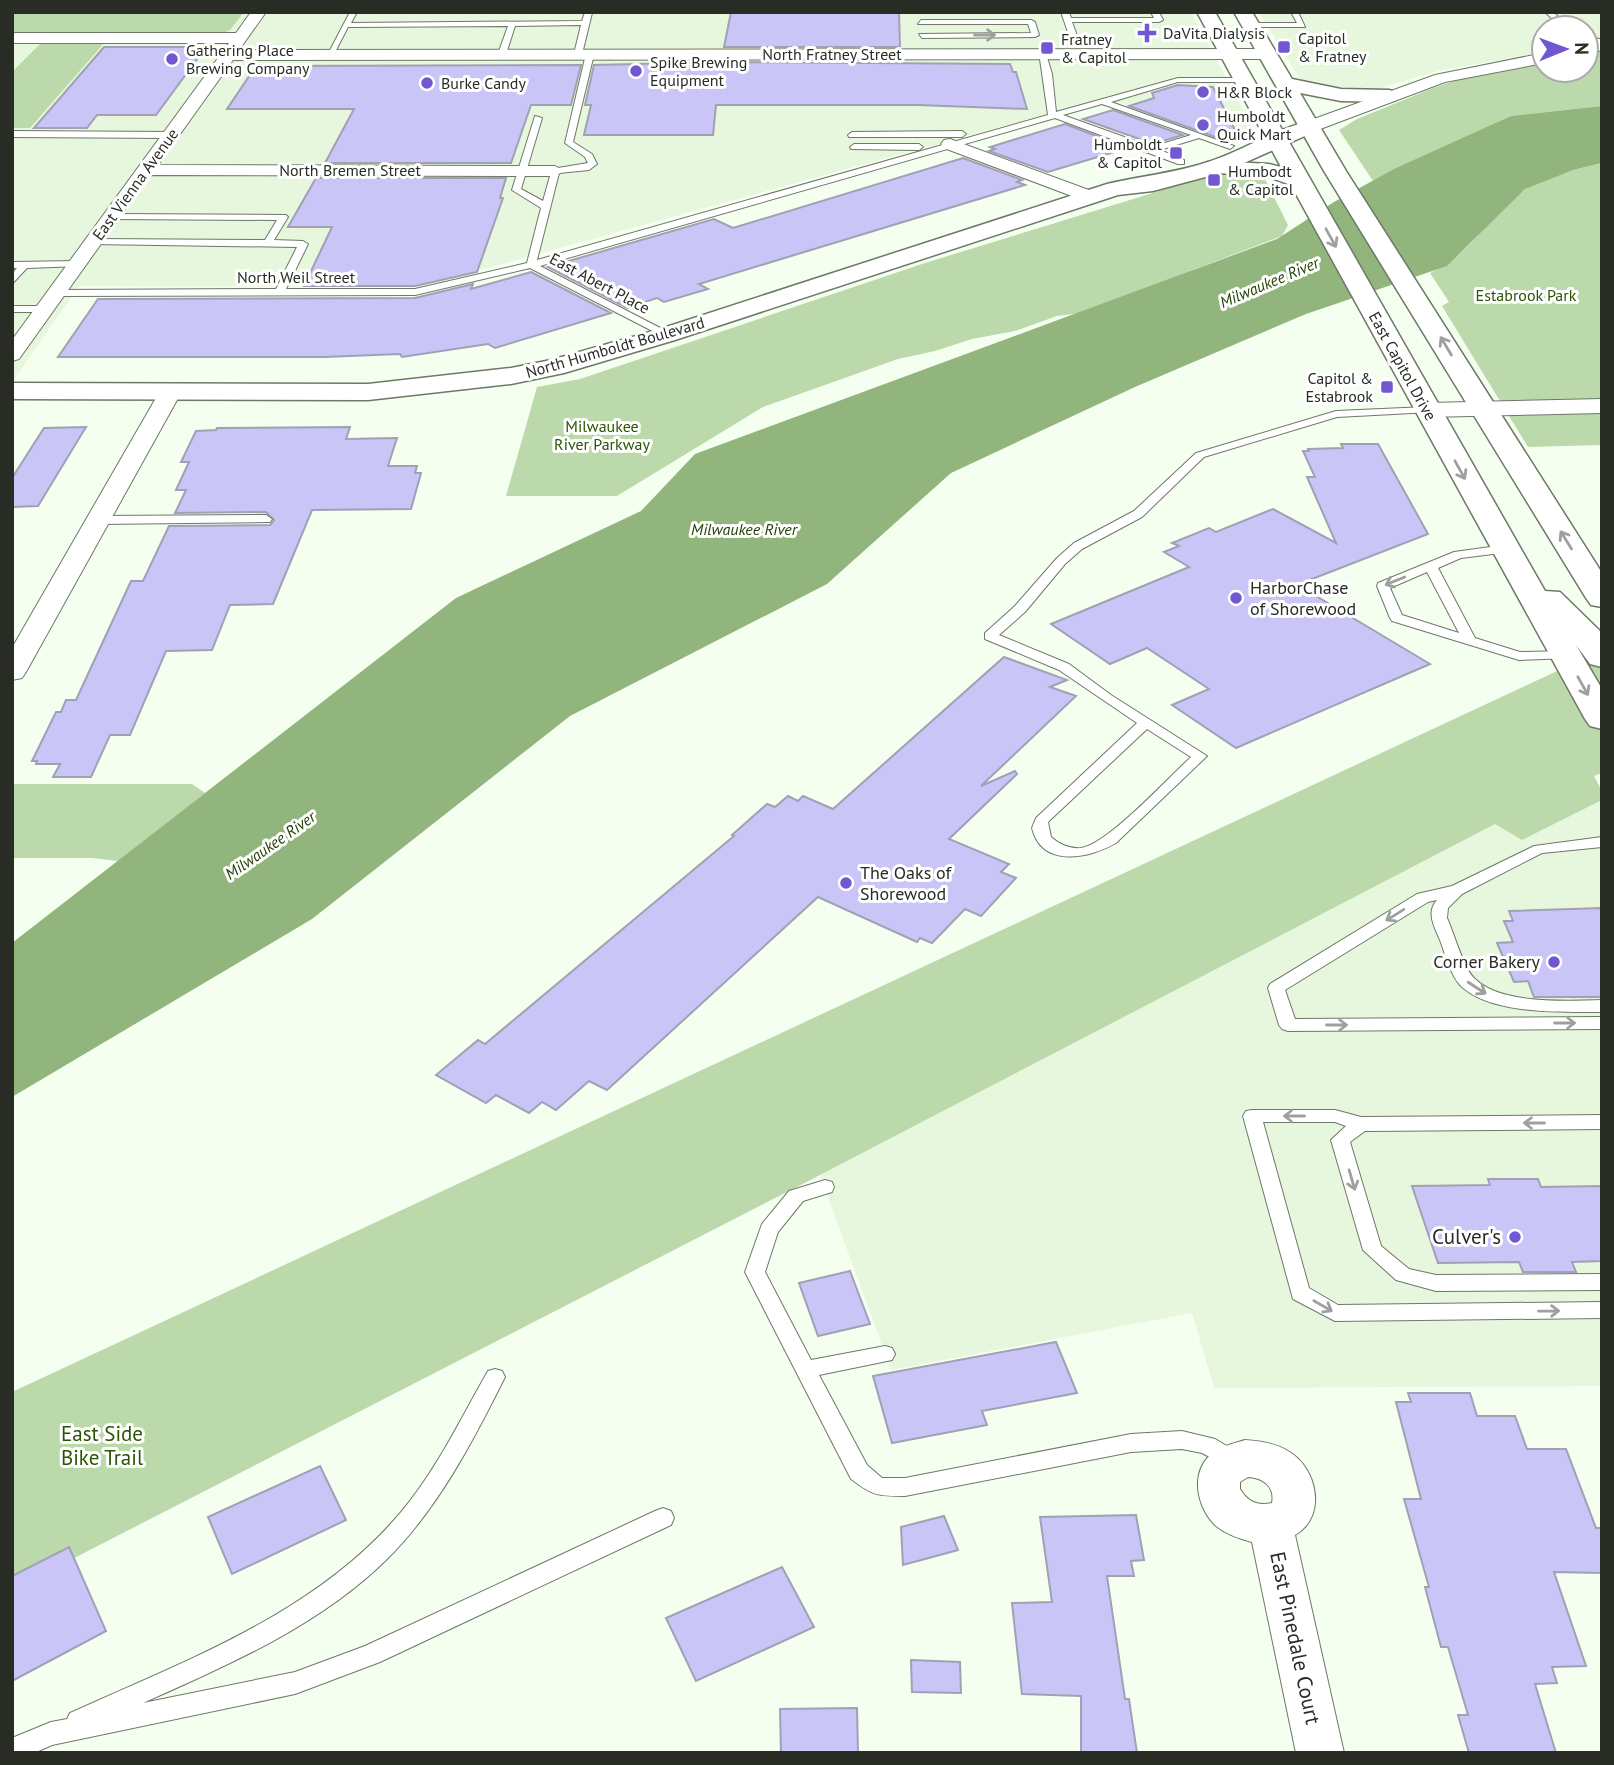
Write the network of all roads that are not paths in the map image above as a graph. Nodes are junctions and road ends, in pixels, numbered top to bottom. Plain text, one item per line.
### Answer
1 (259, 12) edge
2 (354, 12) edge
3 (588, 12) edge
4 (920, 12) edge
5 (1155, 12) edge
6 (1206, 12) edge
7 (1294, 12) edge
8 (1066, 16) edge
9 (1247, 19) edge
10 (921, 22) junction
11 (512, 23) junction
12 (586, 23) junction
13 (346, 25) junction
14 (922, 36) junction
15 (12, 38) edge
16 (240, 38) junction
17 (1075, 41) dead end
18 (330, 54) junction
19 (502, 54) junction
20 (584, 54) junction
21 (924, 54) junction
22 (1042, 54) junction
23 (1230, 54) junction
24 (1268, 54) junction
25 (228, 55) junction
26 (1530, 61) edge
27 (1243, 80) junction
28 (1285, 84) junction
29 (1389, 96) junction
30 (1101, 101) junction
31 (1052, 114) junction
32 (538, 118) dead end
33 (1308, 127) junction
34 (12, 134) edge
35 (982, 134) junction
36 (171, 135) junction
37 (852, 135) dead end
38 (1200, 135) junction
39 (1277, 139) junction
40 (944, 145) junction
41 (1230, 146) junction
42 (854, 147) dead end
43 (1152, 150) junction
44 (1181, 162) junction
45 (1216, 167) junction
46 (145, 170) junction
47 (523, 170) junction
48 (555, 170) junction
49 (1300, 181) junction
50 (1103, 193) junction
51 (546, 207) junction
52 (112, 217) junction
53 (93, 242) junction
54 (268, 243) junction
55 (24, 264) junction
56 (78, 264) junction
57 (12, 265) edge
58 (531, 265) junction
59 (12, 281) edge
60 (57, 293) junction
61 (279, 293) junction
62 (12, 309) edge
63 (45, 309) junction
64 (666, 335) junction
65 (12, 355) edge
66 (12, 391) edge
67 (171, 391) junction
68 (1602, 405) edge
69 (1427, 410) junction
70 (1484, 410) junction
71 (266, 519) dead end
72 (98, 520) junction
73 (1508, 556) junction
74 (1431, 567) junction
75 (1602, 598) edge
76 (1602, 617) edge
77 (1469, 640) junction
78 (1566, 655) junction
79 (1602, 657) edge
80 (12, 672) edge
81 (1602, 719) edge
82 (1145, 723) junction
83 (1602, 842) edge
84 (1457, 890) junction
85 (1602, 1006) edge
86 (1602, 1023) edge
87 (1602, 1122) edge
88 (1361, 1124) junction
89 (825, 1187) dead end
90 (1602, 1282) edge
91 (1602, 1310) edge
92 (885, 1354) dead end
93 (806, 1369) junction
94 (495, 1377) dead end
95 (1234, 1461) joint
96 (663, 1518) dead end
97 (51, 1734) junction
98 (12, 1750) edge
99 (1320, 1753) edge

1 - 16 street, East Vienna Avenue
2 - 13 lane
3 - 12 lane
4 - 10 lane
5 - 8 lane
6 - 23 main road, East Capitol Drive
7 - 9 lane
8 - 17 lane
9 - 24 main road
10 - 14 lane
14 -> 10 lane
11 - 12 lane
11 - 13 lane
11 - 19 lane
12 - 20 lane
13 - 18 lane
14 - 21 lane
15 - 16 street
16 - 25 street, East Vienna Avenue
18 - 19 street, North Fratney Street
18 - 25 street, North Fratney Street
19 - 20 street, North Fratney Street
20 - 21 street, North Fratney Street
20 - 48 lane
21 - 22 street, North Fratney Street
22 - 23 street, North Fratney Street
22 - 31 lane
23 - 24 street, North Fratney Street
23 - 27 main road, East Capitol Drive
24 - 28 main road
25 - 36 street, East Vienna Avenue
26 - 29 street, North Humboldt Boulevard
27 - 30 lane
27 - 39 main road, East Capitol Drive
28 - 29 main road
28 - 33 main road
29 - 33 street, North Humboldt Boulevard
30 - 31 lane
30 - 38 lane
31 - 35 lane
31 - 43 lane
32 - 47 lane
33 - 39 main road, North Humboldt Boulevard
70 -> 33 main road
34 - 36 lane
35 - 37 lane
35 - 40 lane, North Weil Street
36 - 46 street, East Vienna Avenue
38 - 41 lane
38 - 43 lane
39 - 41 main road, North Humboldt Boulevard
39 - 45 main road, North Humboldt Boulevard
39 - 49 main road, East Capitol Drive
40 - 42 lane
40 - 50 street
40 - 58 lane, North Weil Street
41 - 44 main road, North Humboldt Boulevard
43 - 44 lane
44 - 50 main road, North Humboldt Boulevard
45 - 49 main road
45 - 50 main road, North Humboldt Boulevard
46 - 47 street, North Bremen Street
46 - 52 street, East Vienna Avenue
47 - 48 street, North Bremen Street
47 - 51 lane
48 - 51 lane, East Abert Place
49 -> 69 main road, East Capitol Drive
50 - 64 main road, North Humboldt Boulevard
51 - 58 lane, East Abert Place
52 - 53 street, East Vienna Avenue
52 - 54 lane
53 - 54 lane
53 - 56 street, East Vienna Avenue
54 - 61 lane
55 - 56 lane
55 - 57 lane
55 - 59 lane
56 - 60 street, East Vienna Avenue
58 - 61 lane, North Weil Street
58 - 64 lane, East Abert Place
60 - 61 lane, North Weil Street
60 - 63 street, East Vienna Avenue
62 - 63 lane
63 - 65 street, East Vienna Avenue
64 - 67 main road, North Humboldt Boulevard
66 - 67 main road, North Humboldt Boulevard
67 - 72 street
68 - 70 street
69 - 70 street
69 -> 73 main road, East Capitol Drive
69 - 82 lane
75 -> 70 main road
71 - 72 lane
72 - 80 street
73 - 74 lane
73 - 76 main road
73 - 78 main road, East Capitol Drive
73 - 79 main road
74 - 77 lane
74 -> 77 lane
77 - 78 lane
78 -> 81 main road, East Capitol Drive
82 - 82 lane
83 - 84 lane
84 -> 85 lane
84 -> 86 lane
87 -> 88 lane
88 -> 90 lane
88 -> 91 lane
89 - 93 lane
92 - 93 lane
93 - 95 lane
94 - 97 lane
95 - 99 street, East Pinedale Court
96 - 97 lane
97 - 98 lane

